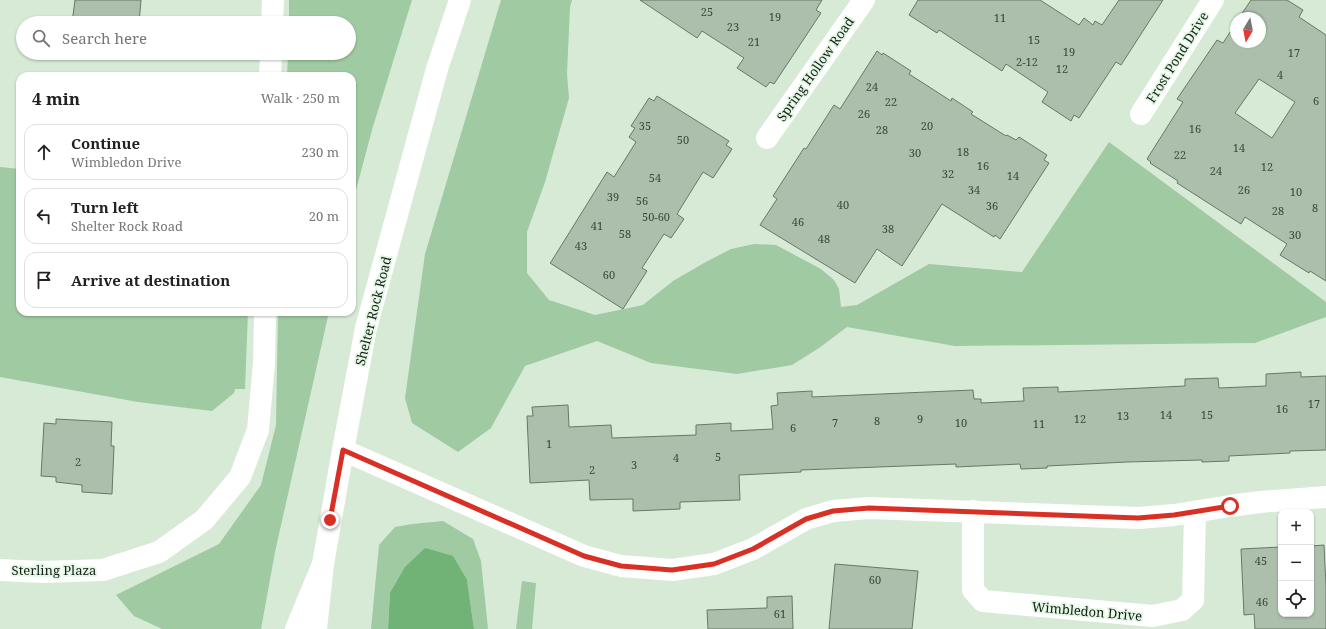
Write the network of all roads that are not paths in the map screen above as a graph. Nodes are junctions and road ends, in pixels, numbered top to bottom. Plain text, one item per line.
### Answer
1 (273, 0) edge
2 (460, 0) edge
3 (864, 0) edge
4 (1213, 0) edge
5 (272, 16) edge
6 (271, 60) edge
7 (270, 72) edge
8 (1141, 114) dead end
9 (767, 138) dead end
10 (264, 316) edge
11 (343, 450) junction
12 (1326, 497) edge
13 (972, 511) junction
14 (1195, 512) junction
15 (323, 564) junction
16 (0, 570) edge
17 (296, 629) edge
18 (316, 629) edge

1 - 5 main road
2 - 11 main road, Shelter Rock Road
3 - 9 main road, Spring Hollow Road
4 - 8 main road, Frost Pond Drive
6 - 7 main road
10 - 16 main road, Sterling Plaza
11 - 13 main road
11 - 15 main road, Shelter Rock Road
12 - 14 main road
13 - 14 main road
13 - 14 main road, Wimbledon Drive
15 - 17 main road
15 - 18 main road, Shelter Rock Road

